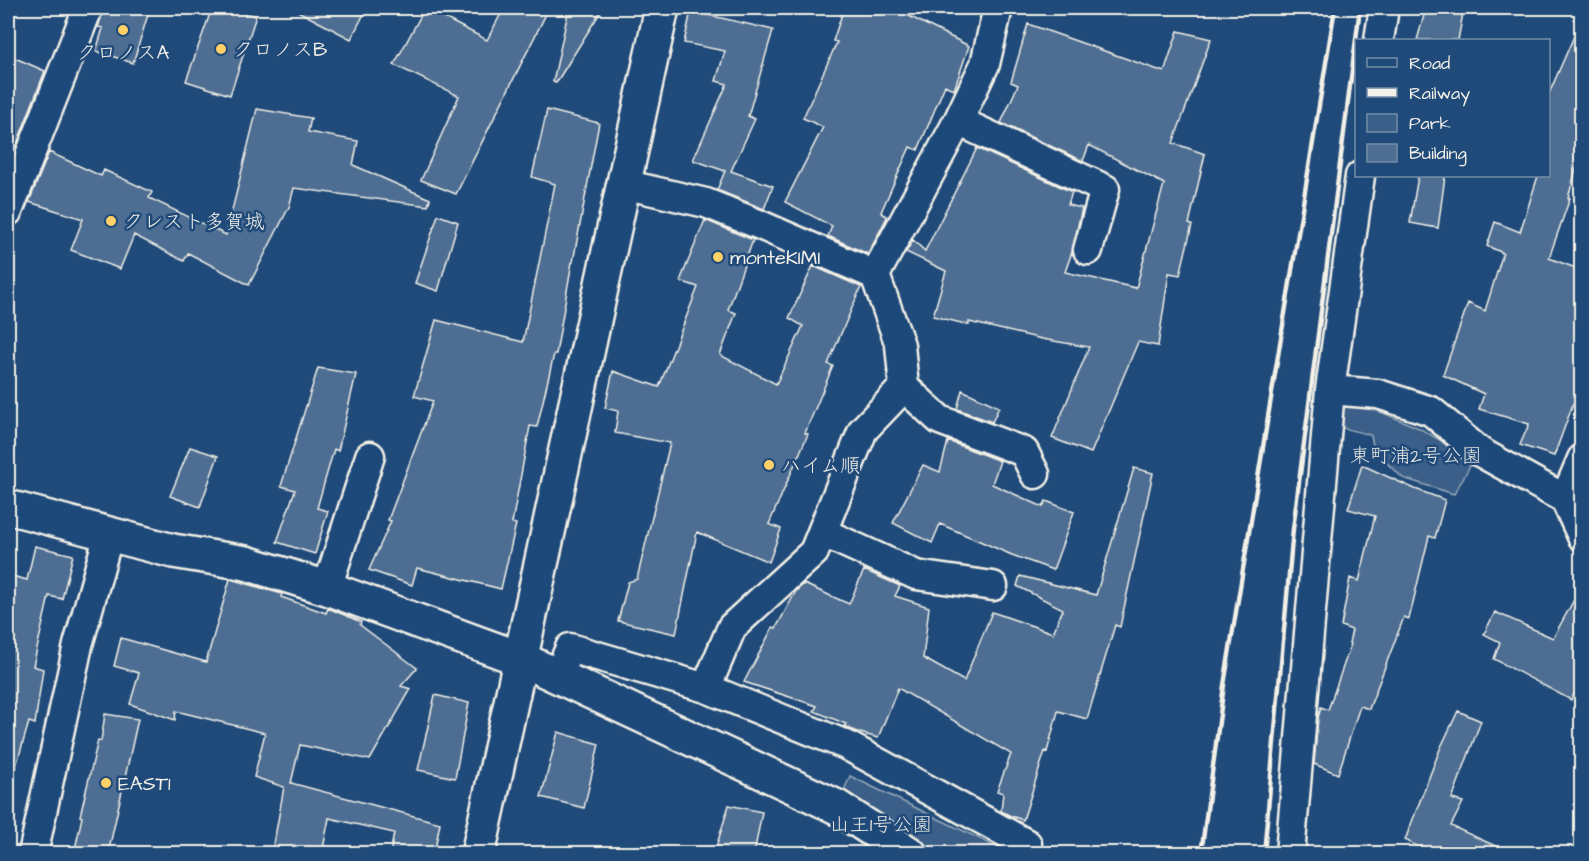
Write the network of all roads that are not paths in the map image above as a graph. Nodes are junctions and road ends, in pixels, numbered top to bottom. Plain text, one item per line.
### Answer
1 (88, 8) edge
2 (662, 8) edge
3 (998, 8) edge
4 (1384, 8) edge
5 (1379, 39) edge
6 (958, 121) junction
7 (1360, 177) edge
8 (623, 184) junction
9 (8, 211) edge
10 (1088, 250) dead end
11 (874, 275) junction
12 (904, 387) junction
13 (1330, 390) junction
14 (370, 456) dead end
15 (1581, 459) edge
16 (1035, 474) dead end
17 (1565, 500) junction
18 (8, 507) edge
19 (822, 532) junction
20 (109, 534) junction
21 (1581, 536) edge
22 (993, 586) dead end
23 (327, 588) junction
24 (521, 659) junction
25 (558, 676) junction
26 (706, 687) junction
27 (1027, 844) dead end
28 (33, 854) edge
29 (478, 854) edge
30 (910, 854) edge
31 (1290, 854) edge

1 - 9 street
2 - 8 street
3 - 6 street
4 - 5 street
6 - 10 street
6 - 11 street
7 - 13 street
8 - 11 street
8 - 24 street
11 - 12 street
12 - 16 street
12 - 19 street
13 - 17 street
13 - 31 street
14 - 23 street
15 - 17 street
17 - 21 street
18 - 20 street
19 - 22 street
19 - 26 street
20 - 23 street
20 - 28 street
23 - 24 street
24 - 25 street
24 - 29 street
25 - 26 street
25 - 30 street
26 - 27 street

